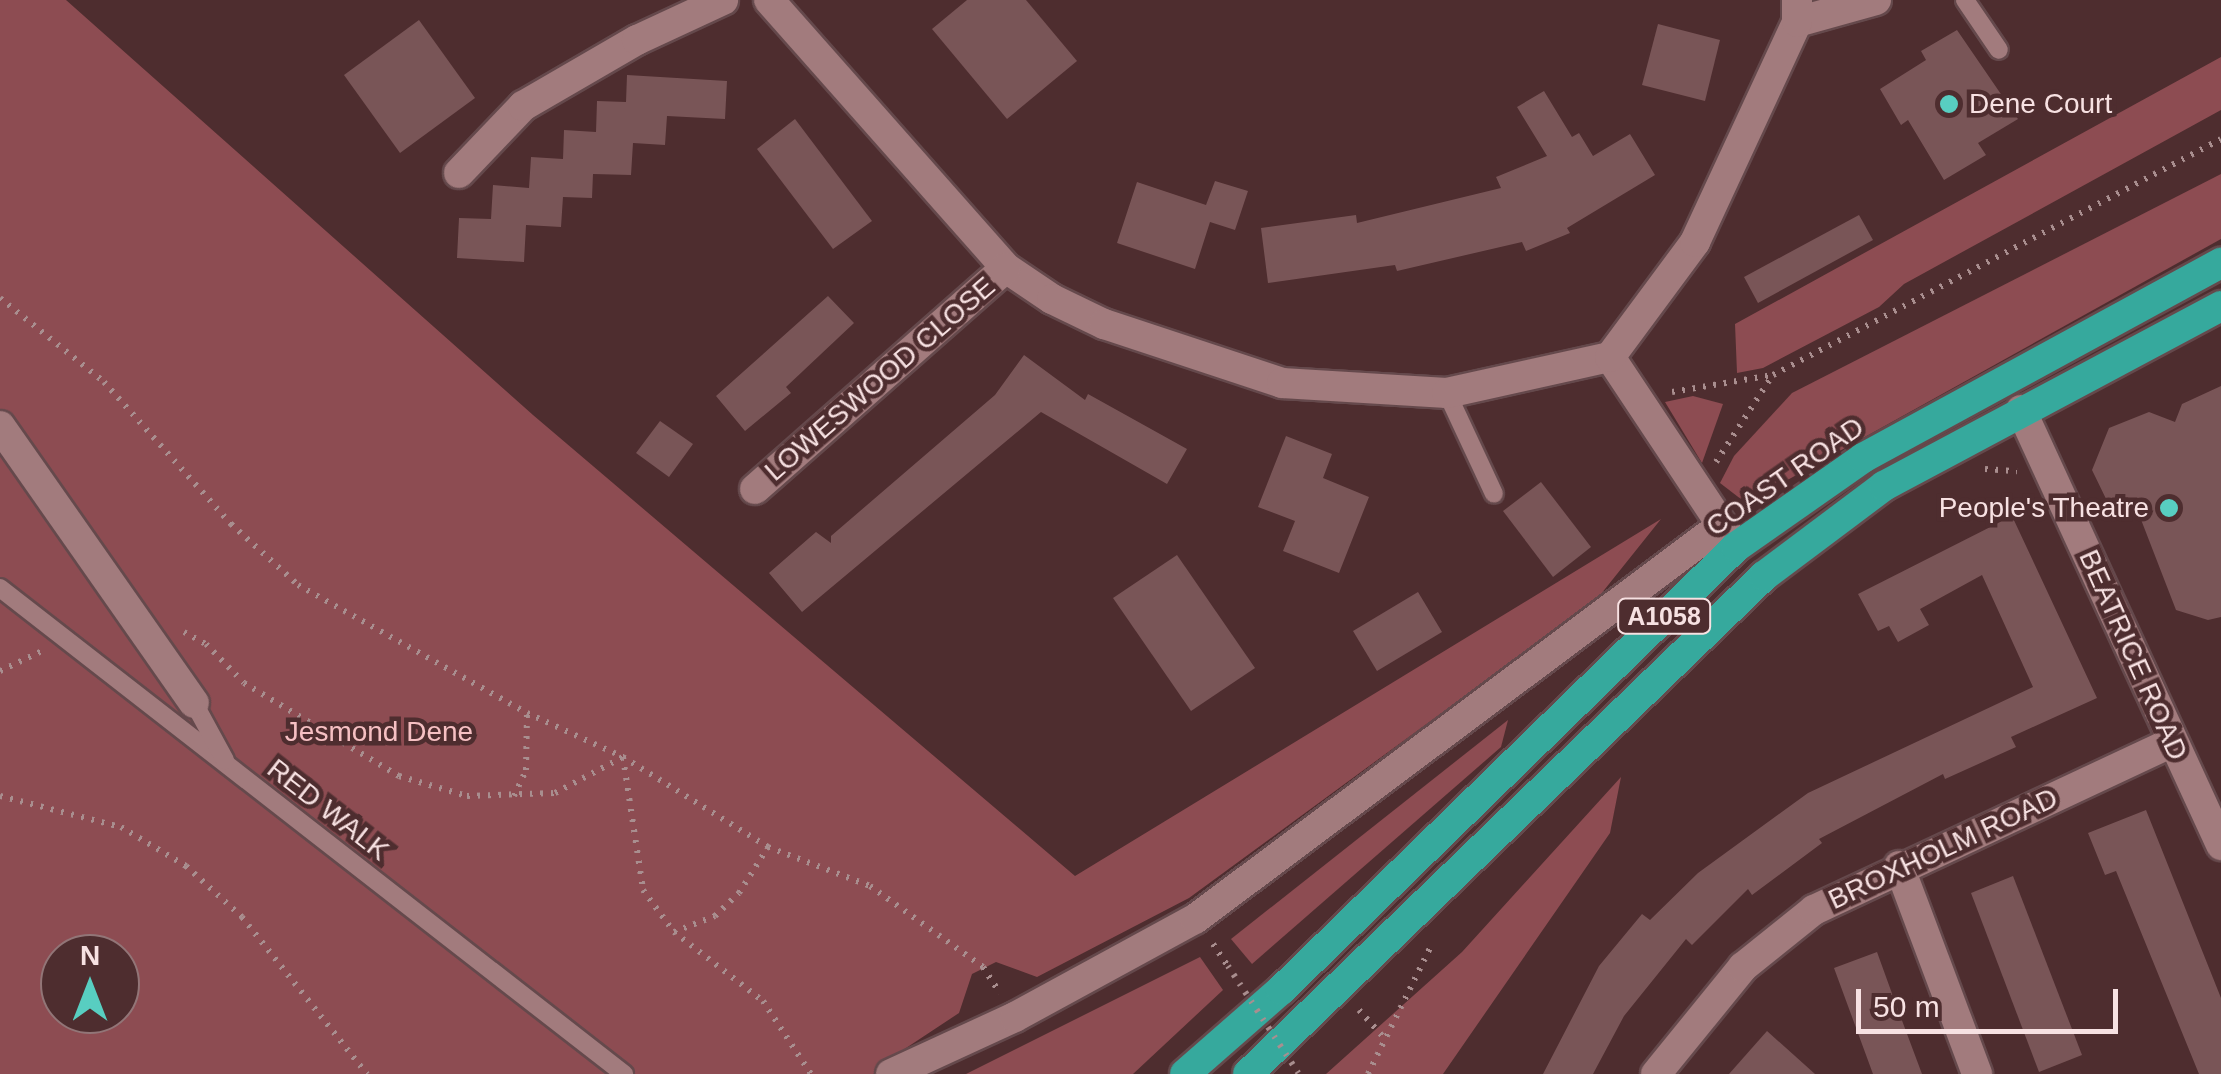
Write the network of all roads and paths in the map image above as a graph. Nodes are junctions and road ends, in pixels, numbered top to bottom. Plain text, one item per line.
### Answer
1 (723, 0) edge
2 (768, 0) edge
3 (1876, 0) edge
4 (1965, 0) edge
5 (1797, 11) edge
6 (1999, 50) dead end
7 (2221, 139) edge
8 (459, 173) dead end
9 (2221, 263) edge
10 (1006, 268) junction
11 (0, 298) edge
12 (2221, 306) edge
13 (1610, 357) junction
14 (1772, 375) junction
15 (1447, 392) junction
16 (1638, 400) junction
17 (2021, 410) junction
18 (0, 426) edge
19 (2051, 470) junction
20 (1970, 472) dead end
21 (755, 489) dead end
22 (1494, 494) dead end
23 (1700, 494) junction
24 (1728, 536) junction
25 (0, 588) edge
26 (137, 627) junction
27 (68, 639) junction
28 (0, 671) edge
29 (194, 704) joint
30 (527, 713) junction
31 (2171, 743) junction
32 (623, 757) junction
33 (229, 768) junction
34 (0, 796) edge
35 (514, 797) junction
36 (2221, 845) edge
37 (768, 847) junction
38 (1899, 866) junction
39 (674, 932) junction
40 (1409, 964) dead end
41 (1228, 966) dead end
42 (1372, 998) dead end
43 (1359, 1010) junction
44 (1015, 1017) junction
45 (1346, 1023) dead end
46 (1385, 1039) junction
47 (1306, 1061) dead end
48 (897, 1071) edge
49 (368, 1074) edge
50 (624, 1074) edge
51 (811, 1074) edge
52 (1185, 1074) edge
53 (1248, 1074) edge
54 (1296, 1074) edge
55 (1368, 1074) edge
56 (1656, 1074) edge
57 (1977, 1074) edge

1 - 8 street
2 - 10 street
3 - 5 street
4 - 6 lane
5 - 13 street
7 - 14 path
9 - 24 highway, COAST ROAD / A1058
10 - 15 street
10 - 21 street, LOWESWOOD CLOSE
11 - 30 path
12 - 17 highway, A1058
13 - 15 street
13 - 16 street
14 - 16 path
14 - 23 path
15 - 22 lane
16 - 23 street
17 - 19 street, BEATRICE ROAD
17 - 53 highway, A1058
18 - 26 street
19 - 20 path
19 - 31 street, BEATRICE ROAD
23 - 24 street
24 - 44 street
24 - 52 highway, COAST ROAD / A1058
25 - 27 lane, RED WALK
26 - 29 street
26 - 35 path
27 - 28 path
27 - 33 lane, RED WALK
29 - 33 lane
30 - 32 path
30 - 35 path
31 - 36 street, BEATRICE ROAD
31 - 38 street, BROXHOLM ROAD
32 - 35 path
32 - 37 path
32 - 39 path
33 - 50 lane, RED WALK
34 - 49 path
37 - 39 path
37 - 44 path
38 - 56 street, BROXHOLM ROAD
38 - 57 street
39 - 51 path
40 - 46 path
41 - 54 path, bridge
42 - 43 path
43 - 45 path
43 - 46 path
44 - 48 street
46 - 55 path
47 - 54 path

